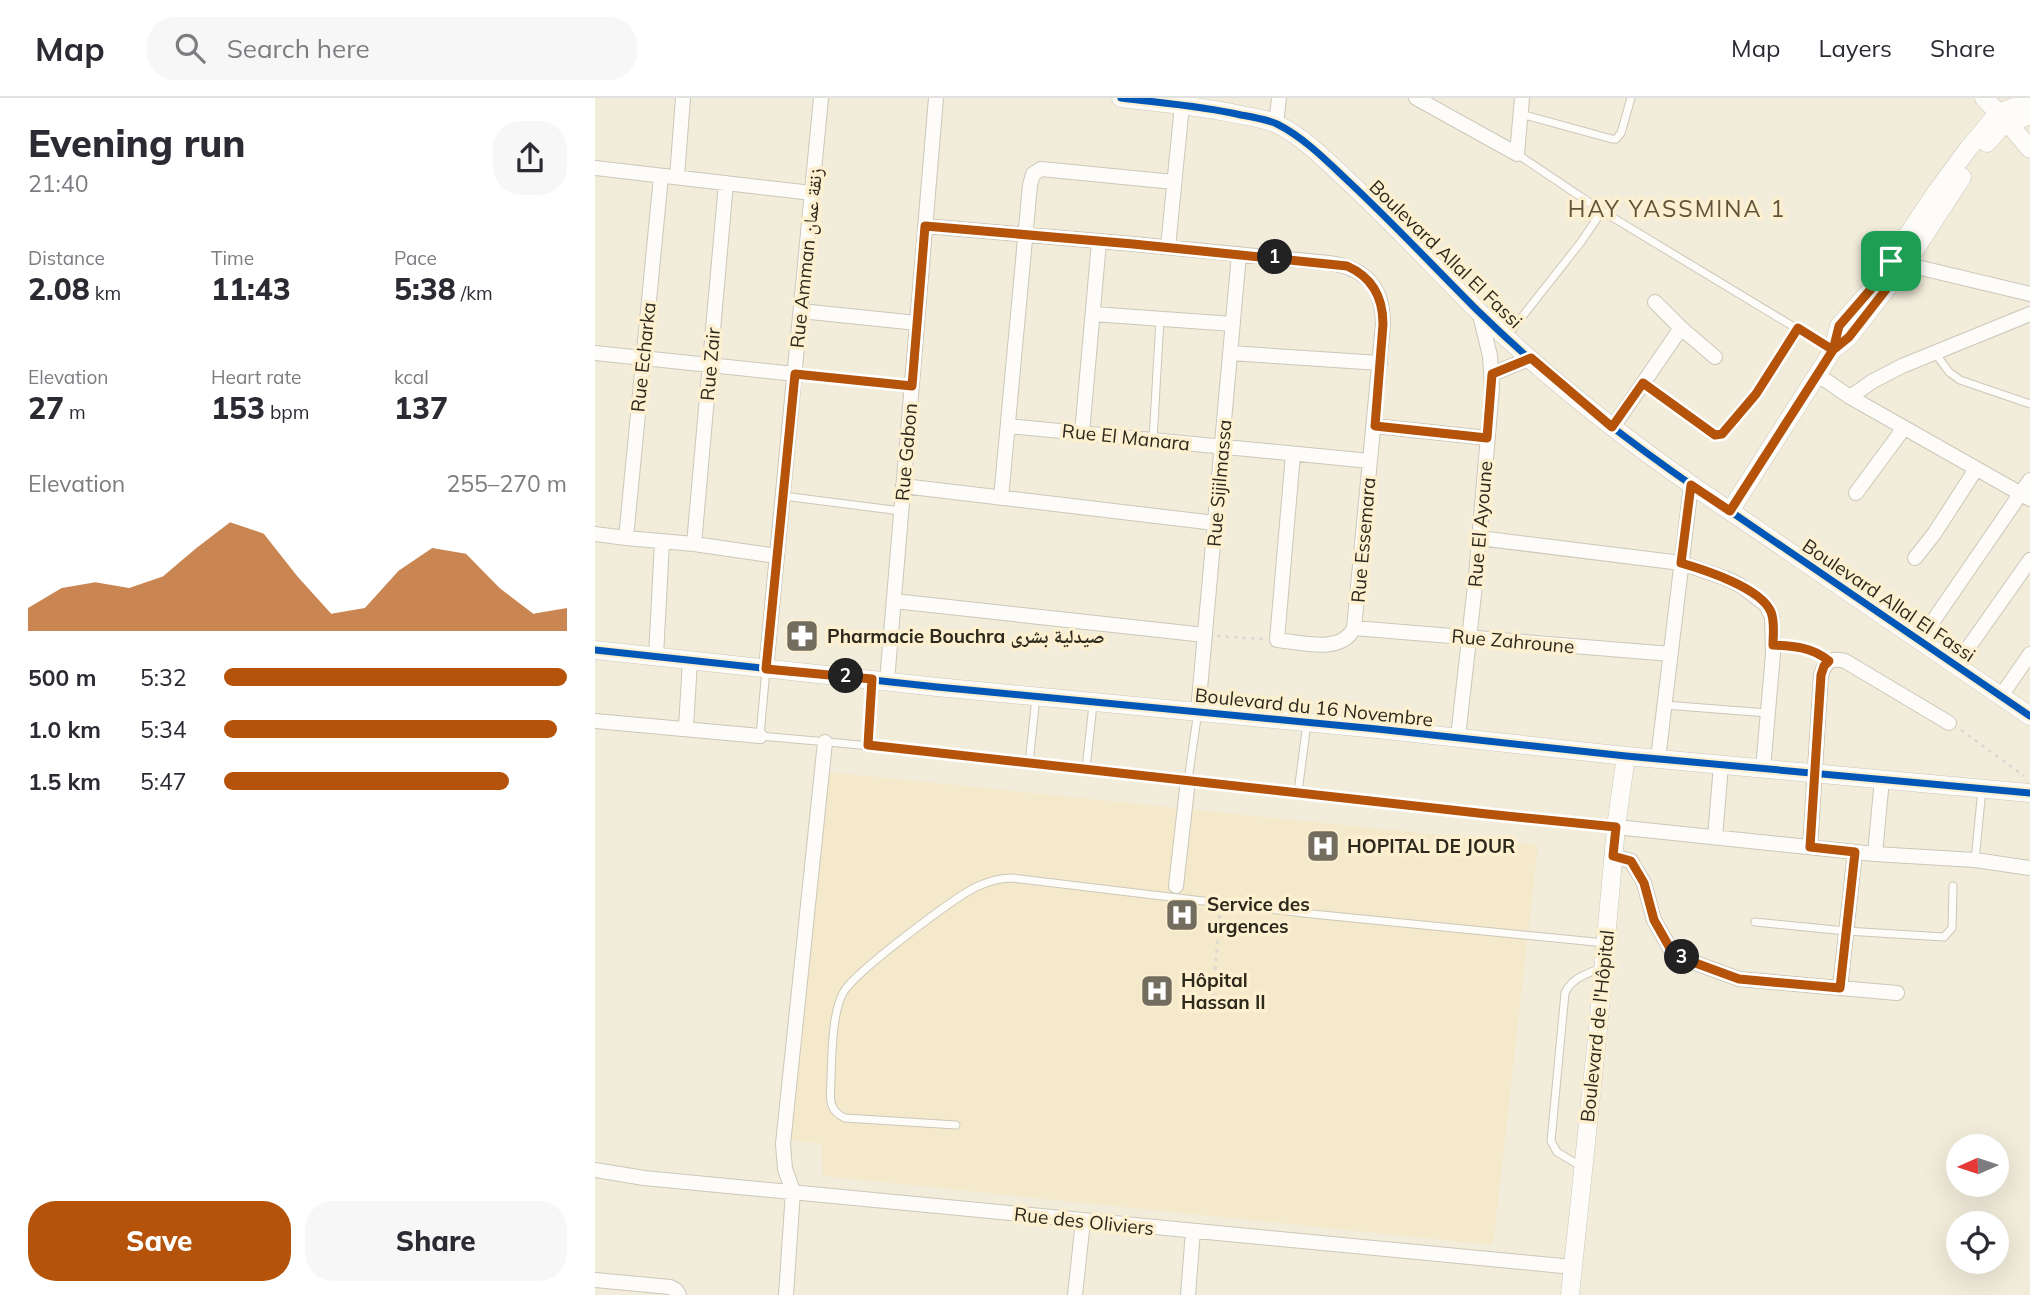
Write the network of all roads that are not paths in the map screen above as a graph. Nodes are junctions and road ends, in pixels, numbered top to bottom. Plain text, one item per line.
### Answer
1 (683, 98) edge
2 (821, 98) edge
3 (936, 98) edge
4 (1121, 98) edge
5 (1279, 98) edge
6 (1416, 98) edge
7 (1522, 98) edge
8 (1631, 98) edge
9 (1984, 98) edge
10 (2030, 101) edge
11 (1214, 103) edge
12 (1182, 105) junction
13 (1521, 114) junction
14 (2030, 116) edge
15 (2003, 118) junction
16 (1276, 123) junction
17 (2030, 149) edge
18 (1517, 154) junction
19 (595, 168) edge
20 (661, 176) junction
21 (677, 177) junction
22 (1174, 182) junction
23 (726, 183) junction
24 (812, 193) junction
25 (1602, 211) junction
26 (925, 226) junction
27 (1026, 234) junction
28 (1099, 242) junction
29 (1168, 247) junction
30 (1239, 254) junction
31 (1898, 263) junction
32 (2030, 294) edge
33 (1655, 302) dead end
34 (801, 311) junction
35 (1479, 311) junction
36 (1093, 314) junction
37 (2030, 314) edge
38 (1160, 319) junction
39 (917, 323) junction
40 (1233, 324) junction
41 (1681, 327) junction
42 (1798, 328) junction
43 (1506, 336) junction
44 (1833, 350) junction
45 (1934, 352) junction
46 (595, 353) edge
47 (1230, 353) junction
48 (643, 358) junction
49 (1531, 358) junction
50 (1716, 358) dead end
51 (1380, 363) junction
52 (710, 365) junction
53 (795, 374) junction
54 (1492, 374) junction
55 (1818, 375) junction
56 (1643, 383) junction
57 (912, 386) junction
58 (1850, 397) junction
59 (2030, 404) edge
60 (1008, 426) junction
61 (1375, 426) junction
62 (1612, 427) junction
63 (1904, 428) junction
64 (1082, 433) junction
65 (1487, 438) junction
66 (1153, 440) junction
67 (1222, 447) junction
68 (1293, 454) junction
69 (1370, 461) junction
70 (1976, 469) junction
71 (2030, 480) edge
72 (1691, 485) junction
73 (904, 486) junction
74 (1856, 493) dead end
75 (783, 496) junction
76 (2025, 497) edge
77 (1001, 498) junction
78 (901, 511) junction
79 (1730, 511) junction
80 (1215, 523) junction
81 (595, 534) edge
82 (626, 538) junction
83 (1479, 538) junction
84 (662, 542) junction
85 (694, 544) junction
86 (777, 556) junction
87 (1915, 558) dead end
88 (2030, 560) edge
89 (1681, 563) junction
90 (894, 601) junction
91 (1354, 628) junction
92 (1205, 635) junction
93 (1468, 636) junction
94 (1920, 640) junction
95 (1773, 645) junction
96 (595, 650) edge
97 (1671, 654) junction
98 (2030, 654) edge
99 (656, 656) junction
100 (690, 660) junction
101 (1829, 661) junction
102 (1956, 665) junction
103 (766, 669) junction
104 (879, 680) junction
105 (1036, 696) junction
106 (2001, 696) junction
107 (1093, 702) junction
108 (1665, 705) junction
109 (1198, 711) junction
110 (1767, 713) junction
111 (2030, 716) edge
112 (595, 721) edge
113 (1307, 722) junction
114 (1949, 723) road end
115 (686, 728) junction
116 (760, 736) junction
117 (1458, 737) junction
118 (825, 742) junction
119 (868, 745) junction
120 (1626, 756) junction
121 (1658, 759) junction
122 (1029, 763) junction
123 (1721, 765) junction
124 (1086, 769) junction
125 (1763, 769) junction
126 (1814, 773) junction
127 (1882, 779) junction
128 (1188, 780) junction
129 (1982, 789) junction
130 (1298, 792) junction
131 (2030, 793) edge
132 (1616, 827) junction
133 (1715, 838) junction
134 (1810, 847) junction
135 (1855, 852) junction
136 (1875, 854) junction
137 (1613, 856) junction
138 (1975, 860) junction
139 (2030, 868) edge
140 (1176, 886) dead end
141 (1953, 886) dead end
142 (1755, 922) dead end
143 (1846, 931) junction
144 (1605, 944) junction
145 (1604, 966) junction
146 (1840, 988) junction
147 (1897, 993) dead end
148 (956, 1125) dead end
149 (1583, 1168) junction
150 (595, 1170) edge
151 (793, 1192) junction
152 (1083, 1220) junction
153 (1193, 1231) junction
154 (1573, 1268) junction
155 (595, 1280) edge
156 (679, 1295) edge
157 (786, 1295) edge
158 (1075, 1295) edge
159 (1188, 1295) edge
160 (1570, 1295) edge

1 - 21 street
2 - 24 street, Rue Amman زنقة عمان
3 - 26 street, Rue Gabon
4 - 12 street, Boulevard Allal El Fassi
5 - 16 street
6 - 18 street
7 - 13 street
8 - 13 lane
9 - 15 street
10 - 15 street
11 - 12 street, Boulevard Allal El Fassi
11 - 16 street, Boulevard Allal El Fassi
12 - 22 street
13 - 18 street
14 - 15 street
15 - 17 street
15 - 31 street
16 - 35 street, Boulevard Allal El Fassi
18 - 25 lane
19 - 20 street
20 - 21 street
20 - 48 street, Rue Echarka
21 - 23 street
22 - 27 street
22 - 29 street
23 - 24 street
23 - 52 street, Rue Zair
24 - 34 street, Rue Amman زنقة عمان
25 - 42 lane
25 - 43 lane
26 - 27 street
26 - 39 street, Rue Gabon
27 - 28 street
27 - 60 street
28 - 29 street
28 - 36 street
29 - 30 street
30 - 40 street, Rue Sijilmassa
30 - 51 street, Rue Essemara
31 - 32 street
31 - 44 street
33 - 41 street
34 - 39 street
34 - 53 street, Rue Amman زنقة عمان
35 - 43 street, Boulevard Allal El Fassi
35 - 54 street, Rue El Ayoune
36 - 38 street
36 - 64 street
37 - 45 street
38 - 40 street
38 - 66 lane
39 - 57 street, Rue Gabon
40 - 47 street, Rue Sijilmassa
41 - 50 street
41 - 56 street
42 - 44 lane
42 - 56 lane
43 - 49 street, Boulevard Allal El Fassi
44 - 55 street
45 - 58 street
45 - 59 lane
46 - 48 street
47 - 51 street
47 - 67 street, Rue Sijilmassa
48 - 52 street
48 - 82 street, Rue Echarka
49 - 54 street
49 - 62 street, Boulevard Allal El Fassi
51 - 61 street, Rue Essemara
52 - 53 street
52 - 85 street, Rue Zair
53 - 57 lane
53 - 75 street, Rue Amman زنقة عمان
54 - 65 street, Rue El Ayoune
55 - 58 street
55 - 79 street
56 - 62 street
57 - 73 street, Rue Gabon
58 - 63 street
60 - 64 street, Rue El Manara
60 - 77 street
61 - 65 street
61 - 69 street, Rue Essemara
62 - 72 street, Boulevard Allal El Fassi
63 - 70 street
63 - 74 street
64 - 66 street, Rue El Manara
65 - 83 street, Rue El Ayoune
66 - 67 street, Rue El Manara
67 - 68 street, Rue El Manara
67 - 80 street, Rue Sijilmassa
68 - 69 street, Rue El Manara
68 - 91 street, Rue Essemara
69 - 91 street, Rue Essemara
70 - 76 street
70 - 87 street
71 - 76 street
72 - 79 street, Boulevard Allal El Fassi
72 - 89 street
73 - 77 street
73 - 78 street, Rue Gabon
75 - 78 lane
75 - 86 street, Rue Amman زنقة عمان
76 - 94 street
77 - 80 street
78 - 90 street, Rue Gabon
79 - 94 street, Boulevard Allal El Fassi
80 - 92 street, Rue Sijilmassa
81 - 82 street
82 - 84 street
83 - 89 street
83 - 93 street, Rue El Ayoune
84 - 85 street
84 - 99 street
85 - 86 street
86 - 103 street, Rue Amman زنقة عمان
88 - 102 street
89 - 95 street
89 - 97 street
90 - 92 street
90 - 104 street, Rue Gabon
91 - 93 street, Rue Zahroune
92 - 109 street, Rue Sijilmassa
93 - 97 street, Rue Zahroune
93 - 117 street, Rue El Ayoune
94 - 102 street, Boulevard Allal El Fassi
95 - 101 lane
95 - 110 street
96 - 99 street, Boulevard du 16 Novembre
97 - 108 street
98 - 106 street
99 - 100 street, Boulevard du 16 Novembre
100 - 103 street, Boulevard du 16 Novembre
100 - 115 street
101 - 114 street
101 - 126 street
102 - 106 street, Boulevard Allal El Fassi
103 - 104 street, Boulevard du 16 Novembre
103 - 116 lane
104 - 105 street, Boulevard du 16 Novembre
104 - 119 lane
105 - 107 street, Boulevard du 16 Novembre
105 - 122 lane
106 - 111 street, Boulevard Allal El Fassi
107 - 109 street, Boulevard du 16 Novembre
107 - 124 lane
108 - 110 lane
108 - 121 street
109 - 113 street, Boulevard du 16 Novembre
109 - 128 lane
110 - 125 street
112 - 115 street
113 - 117 street, Boulevard du 16 Novembre
113 - 130 lane
115 - 116 street
116 - 118 lane
117 - 120 street, Boulevard du 16 Novembre
118 - 119 lane
118 - 151 street
119 - 122 lane
120 - 121 street, Boulevard du 16 Novembre
120 - 132 street, Boulevard de l'Hôpital
121 - 123 street, Boulevard du 16 Novembre
122 - 124 lane
123 - 125 street, Boulevard du 16 Novembre
123 - 133 street
124 - 128 lane
125 - 126 street, Boulevard du 16 Novembre
126 - 127 street, Boulevard du 16 Novembre
126 - 134 street
127 - 129 street, Boulevard du 16 Novembre
127 - 136 street
128 - 130 lane
128 - 140 street
129 - 131 street, Boulevard du 16 Novembre
129 - 138 lane
130 - 132 lane
132 - 133 street
132 - 137 street, Boulevard de l'Hôpital
133 - 134 street
134 - 135 street
135 - 136 street
135 - 143 street
136 - 138 street
137 - 144 street, Boulevard de l'Hôpital
137 - 146 street
138 - 139 street
141 - 143 lane
142 - 143 lane
143 - 146 street
144 - 145 street, Boulevard de l'Hôpital
144 - 148 lane
145 - 149 street, Boulevard de l'Hôpital
145 - 149 lane
146 - 147 street
149 - 154 street, Boulevard de l'Hôpital
150 - 151 street, Rue des Oliviers
151 - 152 street, Rue des Oliviers
151 - 157 street
152 - 153 street, Rue des Oliviers
152 - 158 street
153 - 154 street, Rue des Oliviers
153 - 159 street
154 - 160 street, Boulevard de l'Hôpital
155 - 156 street

